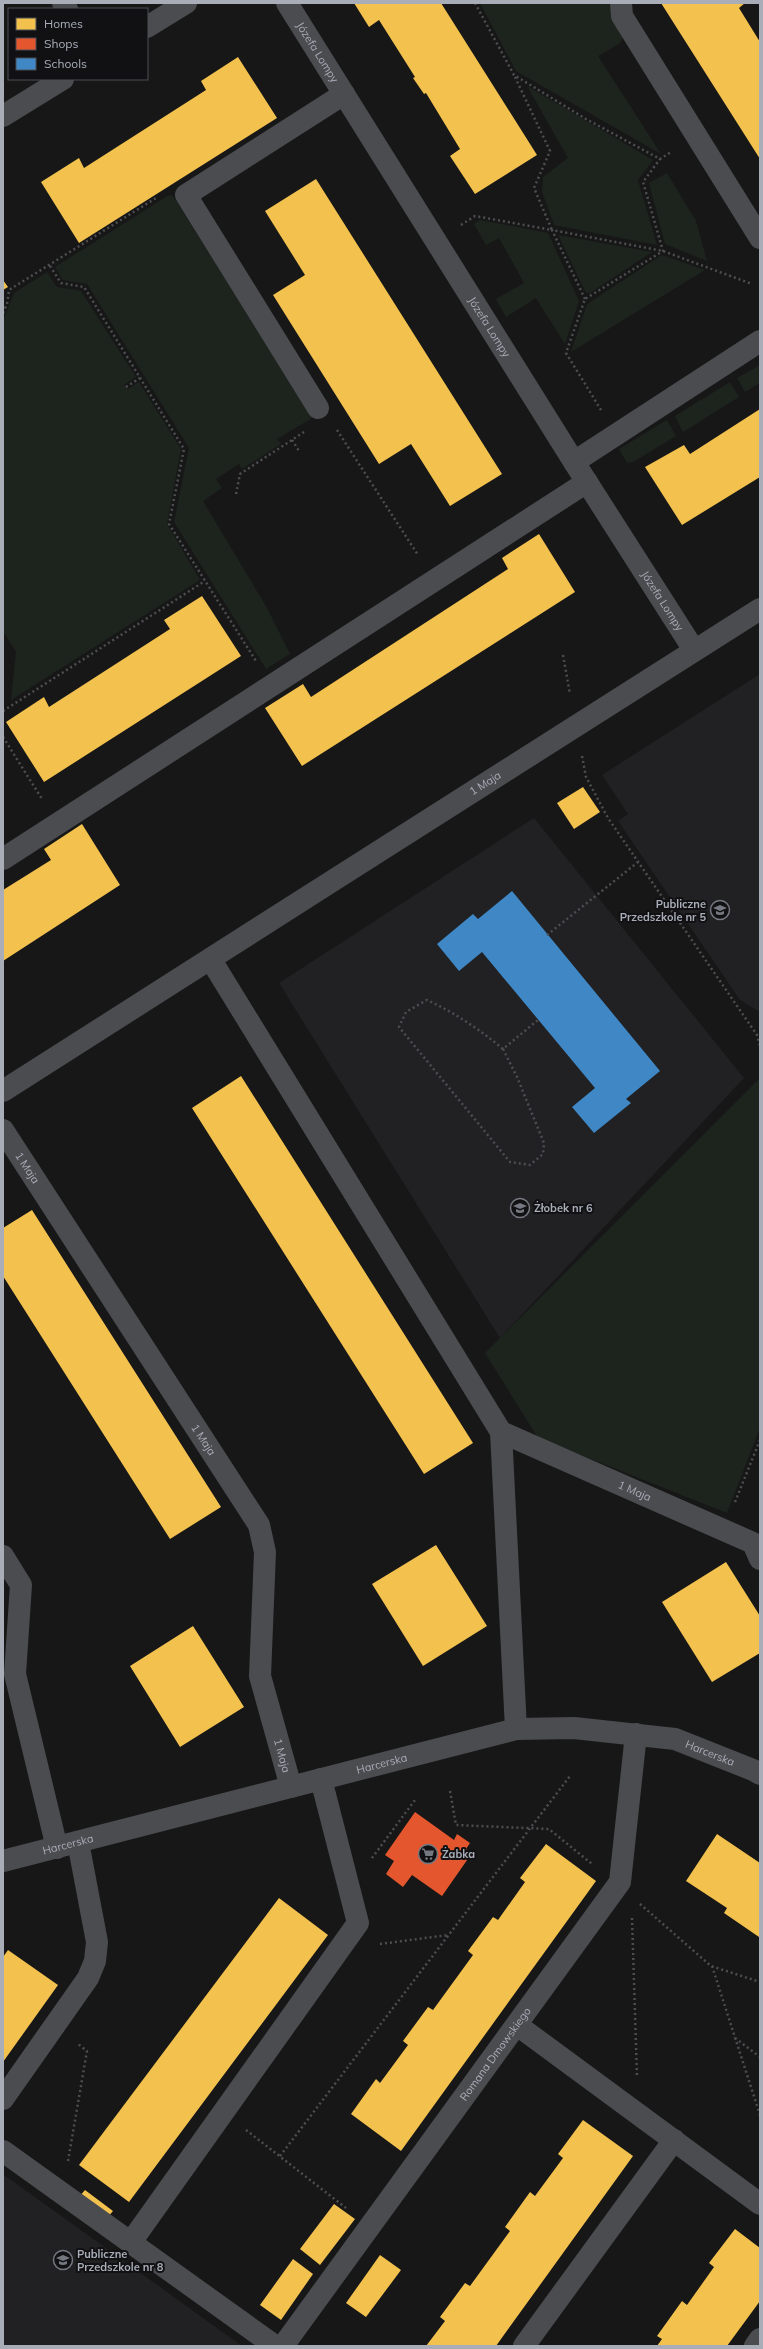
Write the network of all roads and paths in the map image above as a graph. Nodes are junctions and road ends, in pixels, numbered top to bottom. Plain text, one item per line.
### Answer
1 (186, 3) edge
2 (287, 3) edge
3 (475, 3) edge
4 (621, 3) edge
5 (148, 26) edge
6 (514, 75) junction
7 (61, 80) edge
8 (344, 94) junction
9 (3, 116) edge
10 (698, 138) junction
11 (660, 159) junction
12 (552, 230) junction
13 (760, 238) edge
14 (435, 240) junction
15 (663, 251) junction
16 (50, 266) dead end
17 (752, 284) dead end
18 (585, 300) junction
19 (760, 342) edge
20 (140, 378) junction
21 (126, 387) dead end
22 (325, 414) junction
23 (616, 434) junction
24 (292, 440) junction
25 (299, 450) dead end
26 (574, 462) junction
27 (587, 482) junction
28 (236, 494) dead end
29 (435, 580) junction
30 (205, 581) junction
31 (760, 609) edge
32 (694, 650) junction
33 (563, 655) dead end
34 (272, 685) junction
35 (3, 711) edge
36 (575, 724) junction
37 (3, 737) edge
38 (57, 824) junction
39 (3, 859) edge
40 (638, 862) junction
41 (547, 935) dead end
42 (211, 960) junction
43 (538, 1020) dead end
44 (760, 1046) edge
45 (503, 1048) junction
46 (3, 1091) edge
47 (3, 1130) edge
48 (501, 1432) junction
49 (760, 1440) edge
50 (724, 1530) junction
51 (3, 1556) edge
52 (760, 1559) edge
53 (516, 1729) junction
54 (636, 1734) junction
55 (758, 1766) edge
56 (570, 1776) dead end
57 (321, 1779) junction
58 (291, 1787) junction
59 (415, 1800) dead end
60 (67, 1845) junction
61 (3, 1861) edge
62 (349, 1889) junction
63 (632, 1913) dead end
64 (449, 1935) junction
65 (340, 1949) junction
66 (711, 1966) dead end
67 (55, 2025) junction
68 (517, 2025) junction
69 (735, 2038) junction
70 (760, 2057) edge
71 (3, 2099) edge
72 (223, 2112) junction
73 (638, 2114) junction
74 (760, 2115) edge
75 (674, 2140) junction
76 (3, 2151) edge
77 (280, 2156) junction
78 (63, 2193) junction
79 (760, 2204) edge
80 (370, 2226) junction
81 (131, 2242) junction
82 (760, 2339) edge
83 (275, 2346) edge
84 (283, 2346) edge
85 (524, 2346) edge
86 (755, 2346) edge

1 - 5 street
2 - 8 street, Józefa Lompy
3 - 6 path
4 - 10 street
6 - 11 path
6 - 12 path
7 - 9 street
8 - 14 street, Józefa Lompy
8 - 22 street
10 - 11 path
10 - 13 street
11 - 15 path
12 - 14 path
12 - 15 path
12 - 18 path
14 - 26 street, Józefa Lompy
15 - 17 path
15 - 18 path
16 - 20 path
18 - 23 path
19 - 23 street
20 - 21 path
20 - 30 path
22 - 24 path
22 - 29 path
23 - 26 street
24 - 25 path
24 - 28 path
26 - 27 street, Józefa Lompy
27 - 29 street
27 - 32 street, Józefa Lompy
29 - 34 street
30 - 34 path
30 - 35 path
31 - 32 street, 1 Maja
32 - 36 street, 1 Maja
33 - 36 path
34 - 38 street
36 - 40 path
36 - 42 street, 1 Maja
37 - 38 path
38 - 39 street
40 - 41 path
40 - 44 path
42 - 46 street, 1 Maja
42 - 48 street
43 - 45 path
45 - 45 path
47 - 58 street, 1 Maja
48 - 50 street, 1 Maja
48 - 53 street
49 - 50 path
50 - 52 street, 1 Maja
51 - 60 street
53 - 54 street, Harcerska
53 - 57 street, Harcerska
54 - 55 street, Harcerska
54 - 68 street, Romana Dmowskiego
56 - 64 path
57 - 58 street, Harcerska
57 - 62 street
58 - 60 street, Harcerska
59 - 62 path
60 - 61 street, Harcerska
60 - 67 street
62 - 65 street
63 - 73 path
64 - 65 path
64 - 77 path
65 - 72 street
66 - 69 path
67 - 71 street
67 - 78 path
68 - 73 street
68 - 80 street, Romana Dmowskiego
69 - 70 path
69 - 74 path
72 - 77 path
72 - 81 street
73 - 75 street
75 - 79 street
75 - 85 street
76 - 78 street
77 - 80 path
78 - 81 street
80 - 84 street, Romana Dmowskiego
81 - 83 street
82 - 86 street

